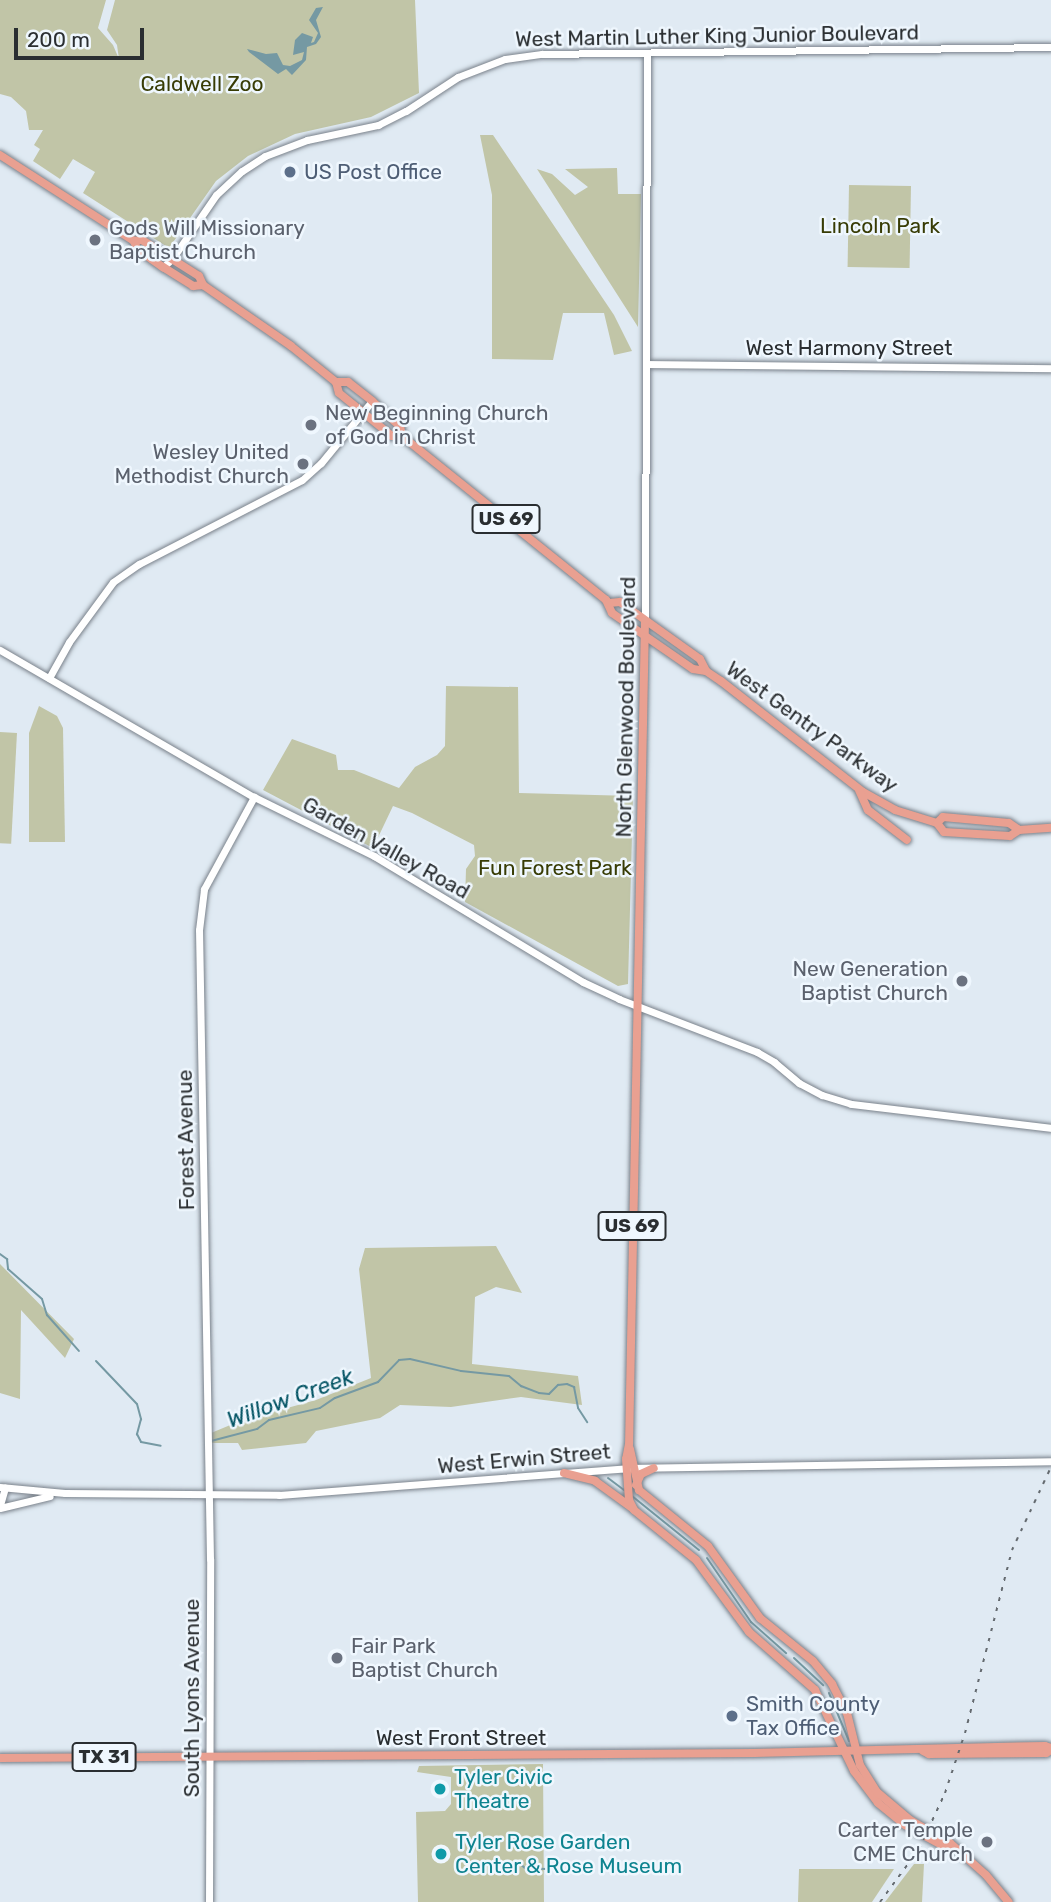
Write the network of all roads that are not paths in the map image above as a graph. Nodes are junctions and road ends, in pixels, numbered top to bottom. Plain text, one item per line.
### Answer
1 (1051, 47) edge
2 (647, 53) junction
3 (0, 155) edge
4 (134, 241) junction
5 (172, 260) junction
6 (163, 267) junction
7 (202, 285) junction
8 (647, 364) junction
9 (1051, 368) edge
10 (336, 382) junction
11 (372, 401) junction
12 (363, 412) junction
13 (402, 436) junction
14 (609, 603) junction
15 (645, 621) junction
16 (645, 638) junction
17 (0, 650) edge
18 (706, 671) junction
19 (49, 678) junction
20 (857, 788) junction
21 (254, 797) junction
22 (937, 823) junction
23 (1051, 828) edge
24 (1019, 830) junction
25 (907, 840) dead end
26 (636, 1005) junction
27 (1051, 1128) edge
28 (1051, 1461) edge
29 (630, 1468) junction
30 (654, 1468) junction
31 (564, 1473) junction
32 (636, 1485) junction
33 (2, 1488) edge
34 (65, 1493) junction
35 (207, 1495) junction
36 (0, 1506) edge
37 (634, 1510) junction
38 (710, 1548) junction
39 (696, 1560) junction
40 (835, 1730) junction
41 (1051, 1749) edge
42 (844, 1751) junction
43 (856, 1751) junction
44 (880, 1751) junction
45 (823, 1752) junction
46 (209, 1756) junction
47 (0, 1758) edge
48 (863, 1770) junction
49 (954, 1849) junction
50 (209, 1902) edge
51 (1009, 1902) edge

1 - 2 street, West Martin Luther King Junior Boulevard
2 - 5 street, West Martin Luther King Junior Boulevard
2 - 8 street, North Glenwood Boulevard
3 - 4 main road, West Gentry Parkway / US 69
4 - 5 main road, West Gentry Parkway / US 69
4 - 6 main road, West Gentry Parkway / US 69
5 - 6 street, West Martin Luther King Junior Boulevard
5 - 7 main road, West Gentry Parkway / US 69
6 - 7 main road, West Gentry Parkway / US 69
7 - 10 main road, West Gentry Parkway / US 69
8 - 9 street, West Harmony Street
8 - 15 street, North Glenwood Boulevard
10 - 11 main road, West Gentry Parkway / US 69
10 - 12 main road, West Gentry Parkway / US 69
11 - 12 street
11 - 13 main road, West Gentry Parkway / US 69
12 - 13 main road, West Gentry Parkway / US 69
12 - 19 street
13 - 14 main road, West Gentry Parkway / US 69
14 - 15 main road, West Gentry Parkway / US 69
14 - 16 main road, West Gentry Parkway / US 69
15 - 16 main road, North Glenwood Boulevard / US 69
15 - 18 main road, West Gentry Parkway
16 - 18 main road, West Gentry Parkway
16 - 26 main road, North Glenwood Boulevard / US 69
17 - 19 street, Garden Valley Road
18 - 20 main road, West Gentry Parkway
19 - 21 street, Garden Valley Road
20 - 22 main road, West Gentry Parkway
20 - 25 main road
21 - 26 street, Garden Valley Road
21 - 35 street, Forest Avenue
22 - 24 main road, West Gentry Parkway
22 - 24 main road, West Gentry Parkway
23 - 24 main road, West Gentry Parkway
26 - 27 street, Garden Valley Road
26 - 29 main road, North Glenwood Boulevard / US 69
28 - 30 street, West Erwin Street
29 - 30 street, West Erwin Street
29 - 31 street, West Erwin Street
29 - 32 main road, US 69
29 - 37 main road, US 69
30 - 32 main road
31 - 35 street, West Erwin Street
31 - 37 main road
32 - 38 main road
33 - 34 street, West Erwin Street
33 - 36 street
34 - 35 street, West Erwin Street
34 - 36 street
35 - 46 street, South Lyons Avenue
37 - 39 main road
38 - 39 main road
38 - 43 main road
39 - 40 main road
40 - 42 main road
40 - 45 main road
41 - 44 main road, West Front Street / TX 31
42 - 43 main road, West Front Street / TX 31
42 - 45 main road, West Front Street / TX 31
42 - 49 main road
43 - 44 main road, West Front Street / TX 31
43 - 48 main road
44 - 48 main road
45 - 46 main road, West Front Street / TX 31
46 - 47 main road, West Front Street / TX 31
46 - 50 street, South Lyons Avenue
48 - 49 main road
49 - 51 main road

